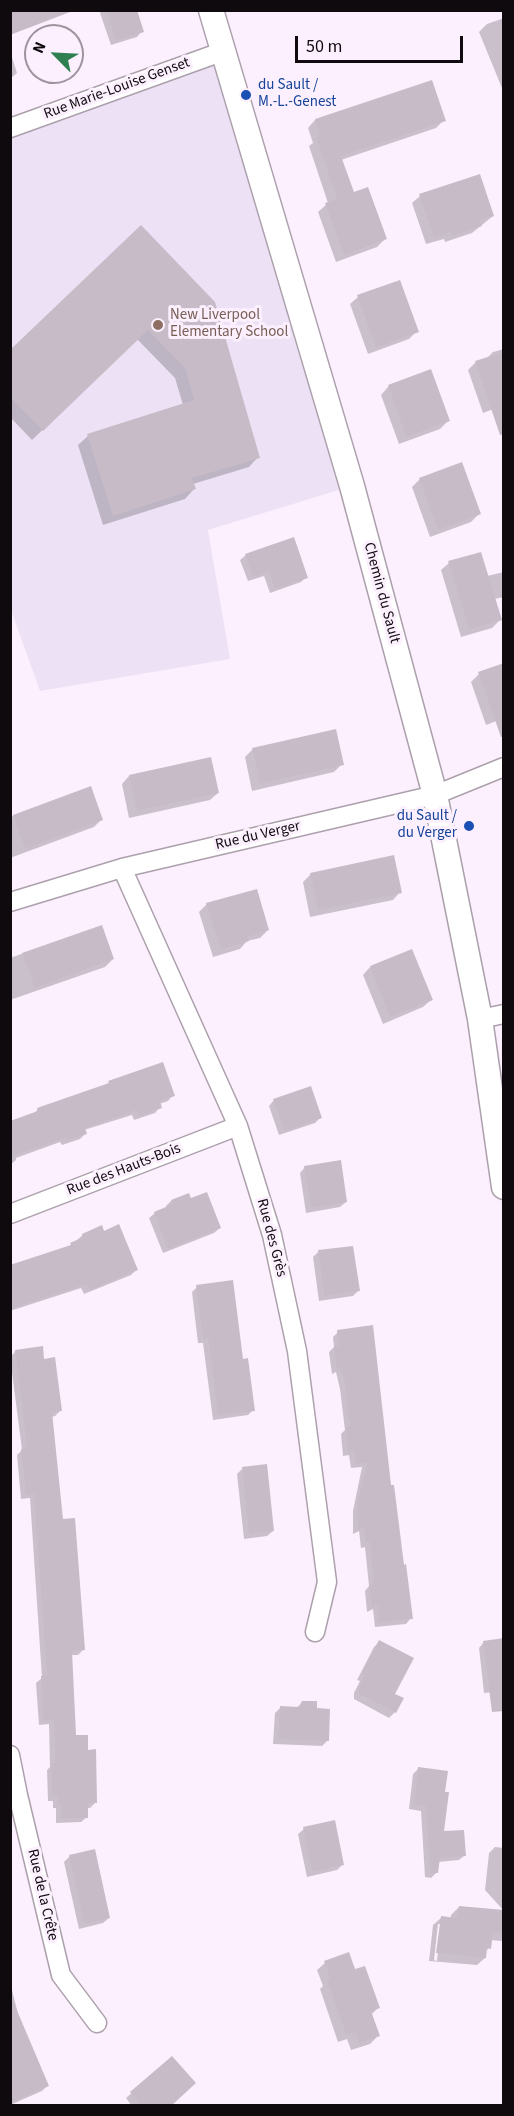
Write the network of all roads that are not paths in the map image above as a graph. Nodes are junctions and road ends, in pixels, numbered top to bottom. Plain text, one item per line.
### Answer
1 (211, 10) edge
2 (224, 51) junction
3 (10, 128) edge
4 (504, 767) edge
5 (435, 795) junction
6 (122, 867) junction
7 (10, 902) edge
8 (504, 1014) edge
9 (480, 1019) junction
10 (238, 1126) junction
11 (504, 1186) edge
12 (10, 1214) edge
13 (315, 1632) dead end
14 (10, 1755) edge
15 (97, 2023) dead end

1 - 2 street, Chemin du Sault
2 - 3 street, Rue Marie-Louise Genset
2 - 5 street, Chemin du Sault
4 - 5 street, Rue du Verger
5 - 6 street, Rue du Verger
5 - 9 street, Chemin du Sault
6 - 7 street, Rue du Verger
6 - 10 street, Rue des Grès
8 - 9 street
9 - 11 street, Chemin du Sault
10 - 12 street, Rue des Hauts-Bois
10 - 13 street, Rue des Grès
14 - 15 street, Rue de la Crête

